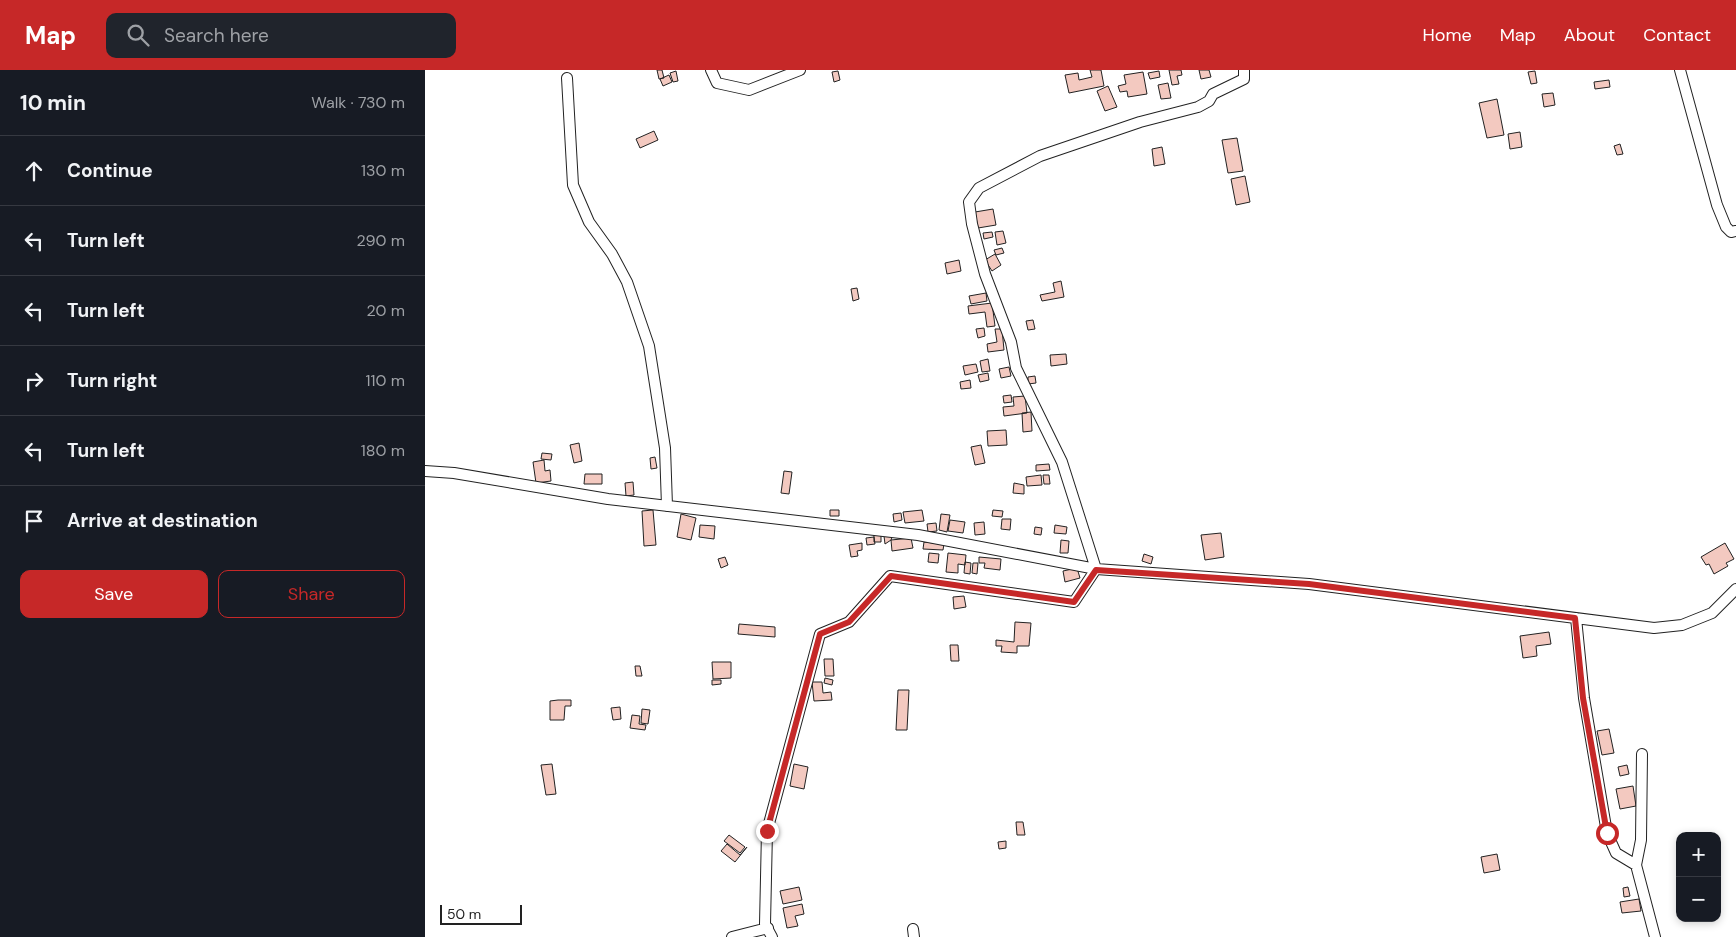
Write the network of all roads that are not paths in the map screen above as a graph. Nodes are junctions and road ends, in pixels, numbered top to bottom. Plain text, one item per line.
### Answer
1 (711, 70) edge
2 (800, 70) edge
3 (1244, 70) edge
4 (1680, 70) edge
5 (567, 78) dead end
6 (1736, 231) edge
7 (425, 471) edge
8 (667, 506) junction
9 (1096, 570) junction
10 (1736, 589) edge
11 (1575, 618) junction
12 (1642, 754) dead end
13 (1636, 865) junction
14 (770, 932) edge
15 (732, 937) edge
16 (1655, 937) edge

1 - 2 street
3 - 9 street
4 - 6 street
5 - 8 street
7 - 8 street
8 - 9 street
9 - 11 street
9 - 14 street
10 - 11 street
11 - 13 street
12 - 13 street
13 - 16 street
14 - 15 street

